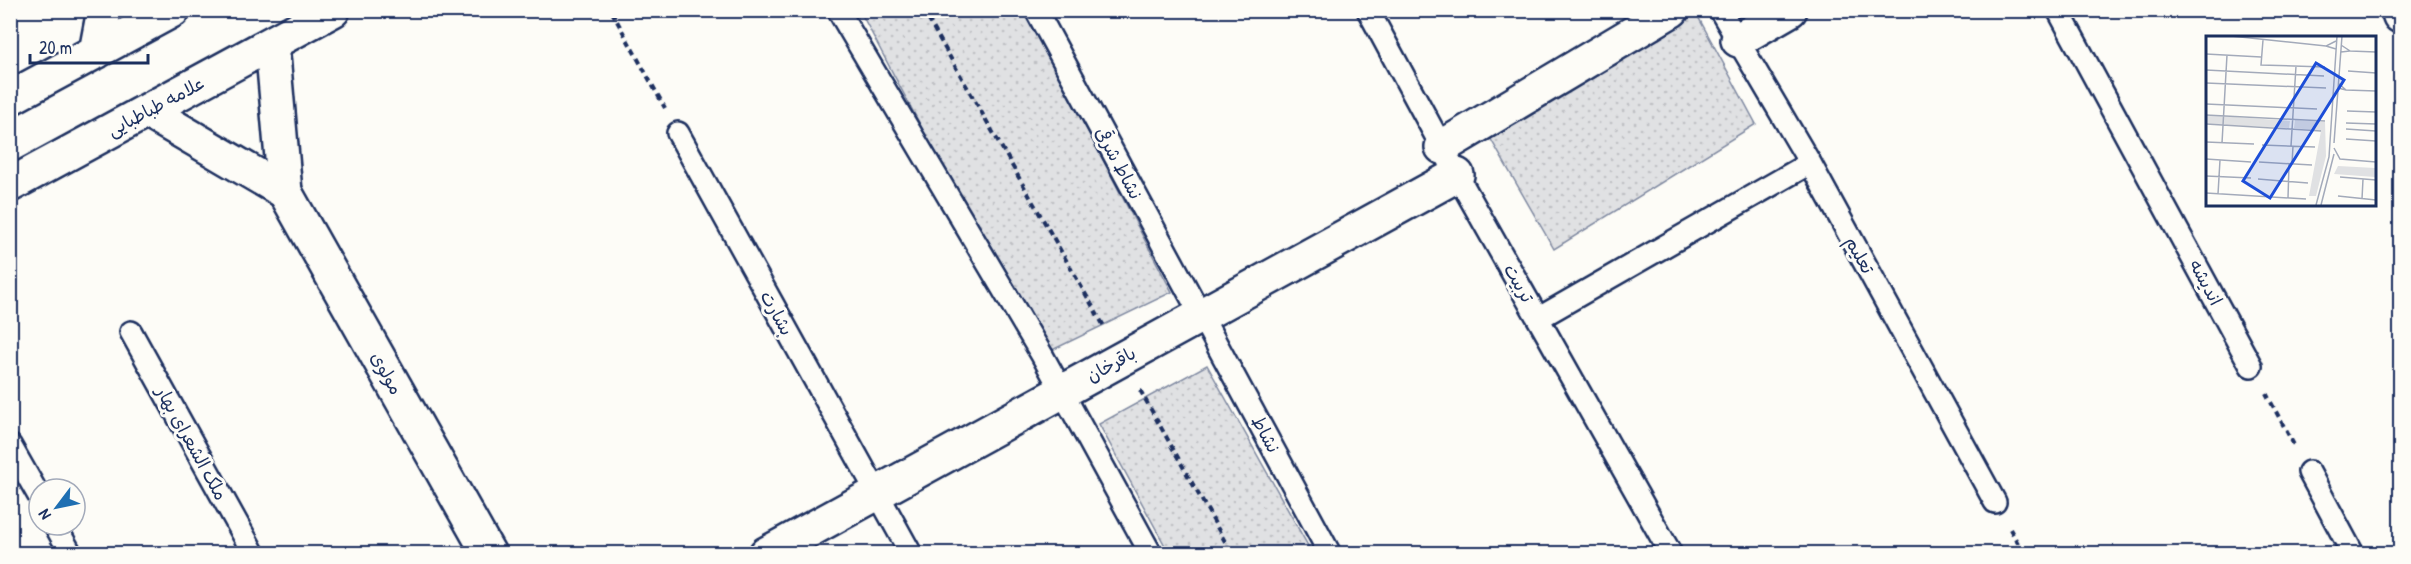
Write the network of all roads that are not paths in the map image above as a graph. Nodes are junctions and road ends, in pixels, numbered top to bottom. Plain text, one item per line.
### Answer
1 (104, 10) edge
2 (333, 10) edge
3 (838, 10) edge
4 (1036, 10) edge
5 (1368, 10) edge
6 (1672, 10) edge
7 (1720, 10) edge
8 (1790, 10) edge
9 (2058, 10) edge
10 (2398, 10) edge
11 (167, 12) edge
12 (2400, 16) edge
13 (1738, 40) junction
14 (272, 44) junction
15 (96, 52) junction
16 (10, 98) edge
17 (147, 111) junction
18 (678, 133) road end
19 (1449, 161) junction
20 (1810, 163) junction
21 (10, 185) edge
22 (285, 192) junction
23 (1201, 315) junction
24 (1539, 318) junction
25 (131, 332) dead end
26 (2251, 366) road end
27 (1062, 391) junction
28 (10, 445) edge
29 (2309, 472) road end
30 (28, 477) edge
31 (877, 492) junction
32 (1995, 502) dead end
33 (62, 537) edge
34 (71, 554) edge
35 (254, 554) edge
36 (489, 554) edge
37 (766, 554) edge
38 (911, 554) edge
39 (1151, 554) edge
40 (1330, 554) edge
41 (1671, 554) edge
42 (2353, 554) edge

1 - 15 street
2 - 14 street, علامه طباطبایی
3 - 27 lane
4 - 23 lane, نشاط شرقی
5 - 19 lane, تربیت
6 - 19 street, باقرخان
7 - 13 lane, تعلیم
8 - 13 street
9 - 26 lane, اندیشه
10 - 12 street
11 - 15 street
13 - 20 lane, تعلیم
14 - 17 street, علامه طباطبایی
14 - 22 street
15 - 16 street
17 - 21 street, علامه طباطبایی
17 - 22 street
18 - 31 lane, بشارت
19 - 23 street, باقرخان
19 - 24 lane, تربیت
20 - 24 lane
20 - 32 lane, تعلیم
22 - 36 street, مولوی
23 - 27 street, باقرخان
23 - 40 lane, نشاط
24 - 41 lane, تربیت
25 - 35 lane, ملک الشعرای بهار
27 - 31 street, باقرخان
27 - 39 lane
28 - 30 lane
29 - 42 lane
31 - 37 street, باقرخان
31 - 38 lane, بشارت
33 - 34 lane

